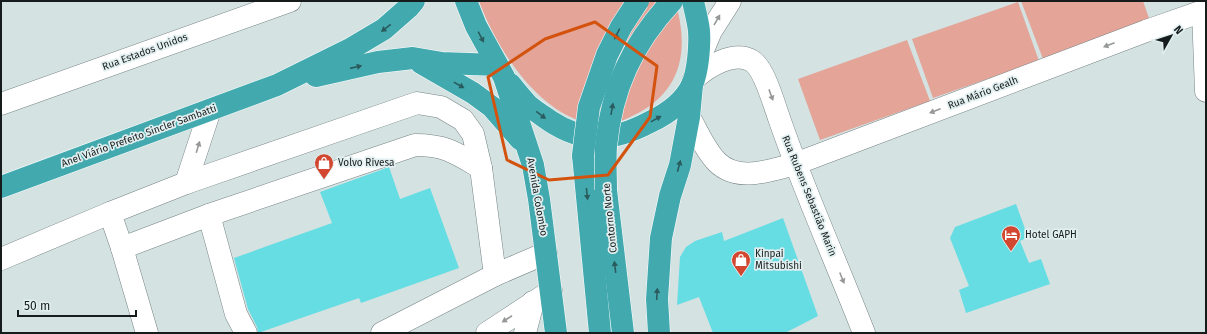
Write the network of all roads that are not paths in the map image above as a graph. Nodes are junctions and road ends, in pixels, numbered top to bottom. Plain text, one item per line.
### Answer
1 (290, 1) edge
2 (414, 1) edge
3 (466, 1) edge
4 (638, 1) edge
5 (672, 1) edge
6 (693, 1) edge
7 (730, 1) edge
8 (1205, 11) edge
9 (413, 58) junction
10 (500, 71) junction
11 (697, 75) junction
12 (277, 85) junction
13 (1206, 90) edge
14 (1, 104) edge
15 (210, 110) junction
16 (689, 117) junction
17 (528, 147) junction
18 (795, 164) junction
19 (481, 168) junction
20 (186, 183) junction
21 (1, 188) edge
22 (110, 213) junction
23 (209, 215) junction
24 (122, 248) junction
25 (546, 253) junction
26 (1, 259) edge
27 (495, 275) junction
28 (551, 291) junction
29 (533, 302) junction
30 (147, 333) edge
31 (246, 333) edge
32 (382, 333) edge
33 (487, 333) edge
34 (525, 333) edge
35 (556, 333) edge
36 (600, 333) edge
37 (623, 333) edge
38 (659, 333) edge
39 (864, 333) edge

1 - 14 street, Rua Estados Unidos
2 -> 12 highway, Anel Viário Prefeito Sincler Sambatti
3 -> 10 highway, Avenida Colombo
4 -> 36 highway, Contorno Norte, bridge
37 -> 5 highway, Contorno Norte, bridge
6 - 11 highway
11 -> 7 street
8 - 13 street
8 -> 18 street, Rua Mário Gealh
9 - 10 highway, Anel Viário Prefeito Sincler Sambatti
12 -> 9 highway, Anel Viário Prefeito Sincler Sambatti
9 -> 17 highway
10 -> 11 highway
10 - 17 highway, Avenida Colombo
11 - 16 highway
11 -> 18 street, Rua Rubens Sebastião Marin
12 - 15 highway, Anel Viário Prefeito Sincler Sambatti
20 -> 15 street
15 - 21 highway, Anel Viário Prefeito Sincler Sambatti
16 - 18 street, Rua Mário Gealh
38 -> 16 highway
17 - 25 highway, Avenida Colombo
18 -> 39 street, Rua Rubens Sebastião Marin
19 - 20 street
19 - 23 street
19 - 27 street
20 - 22 street
22 - 24 street
22 - 26 street
23 - 24 street
23 - 31 street
24 - 30 street
25 - 27 street
25 - 28 highway, Avenida Colombo
27 - 32 street
28 - 29 street
28 - 35 highway, Avenida Colombo
29 -> 33 street
29 - 34 street

